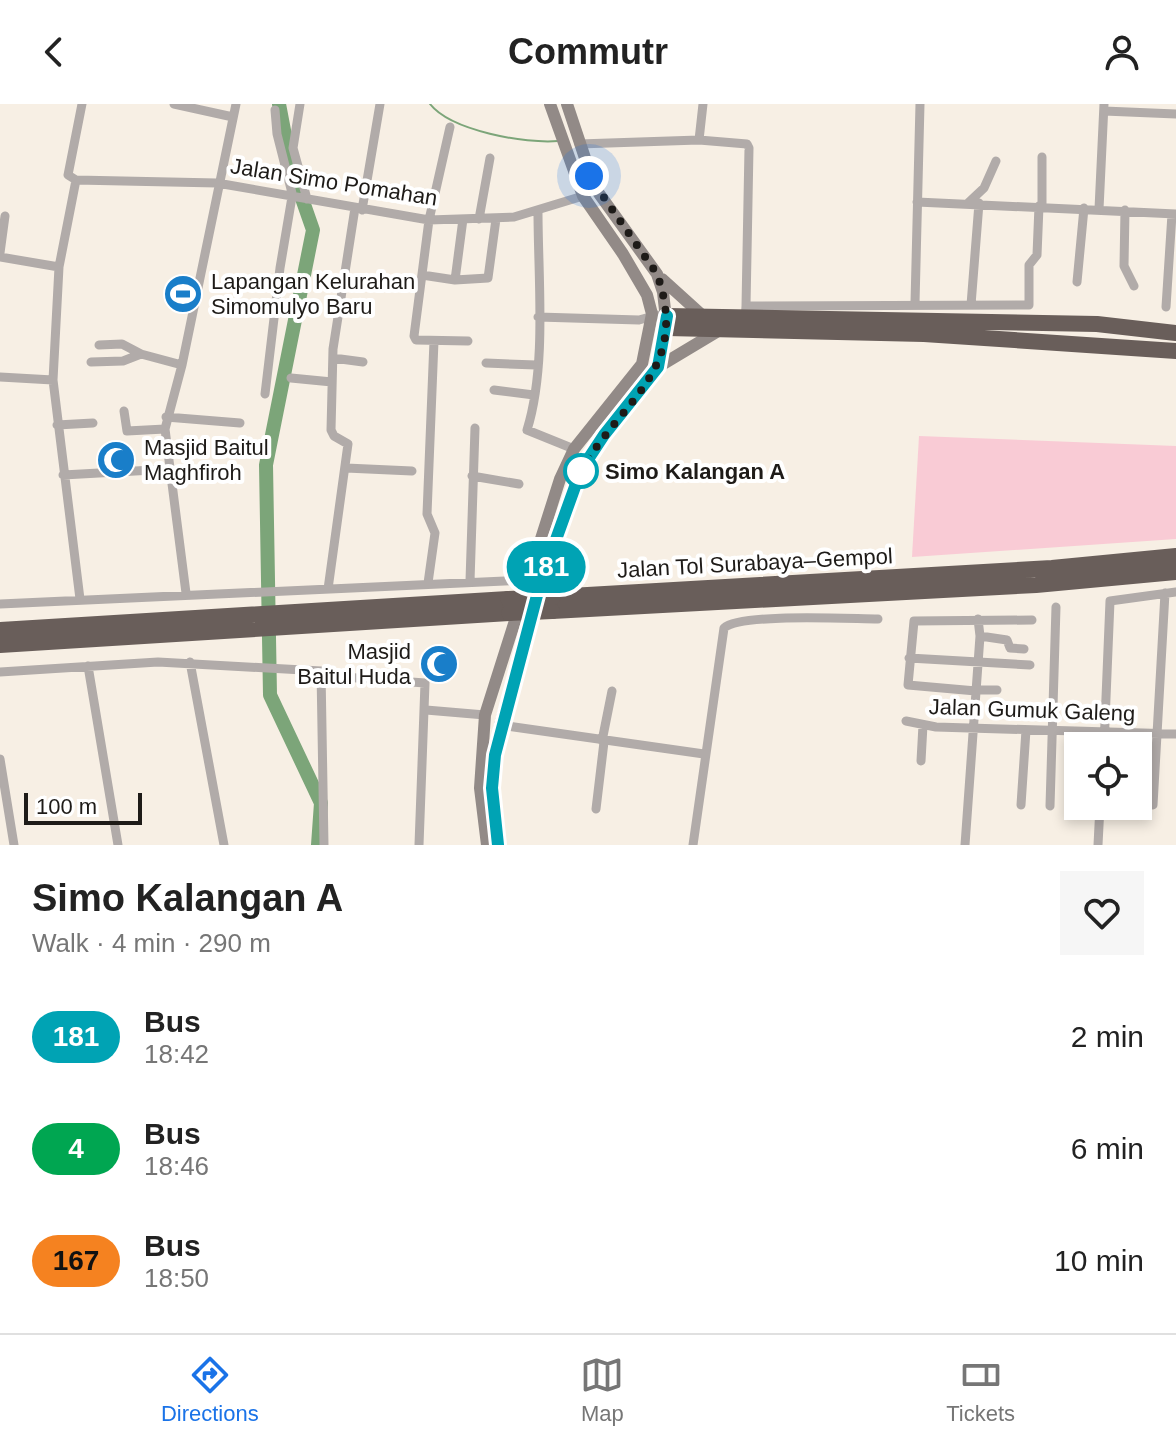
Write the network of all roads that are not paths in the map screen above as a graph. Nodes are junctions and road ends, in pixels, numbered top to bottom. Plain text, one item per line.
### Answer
1 (82, 104) edge
2 (174, 104) edge
3 (236, 104) edge
4 (300, 104) edge
5 (380, 104) edge
6 (550, 104) edge
7 (567, 104) edge
8 (703, 104) edge
9 (920, 104) edge
10 (1104, 108) edge
11 (275, 110) dead end
12 (1176, 114) edge
13 (233, 117) junction
14 (450, 127) dead end
15 (699, 140) junction
16 (579, 144) junction
17 (1042, 157) dead end
18 (490, 158) dead end
19 (996, 161) dead end
20 (76, 180) junction
21 (217, 183) junction
22 (299, 198) junction
23 (580, 198) junction
24 (917, 202) junction
25 (974, 203) junction
26 (1041, 206) junction
27 (1084, 208) junction
28 (358, 209) junction
29 (1099, 209) junction
30 (1125, 210) junction
31 (538, 212) junction
32 (1174, 214) edge
33 (5, 216) dead end
34 (463, 219) junction
35 (479, 219) junction
36 (496, 219) junction
37 (429, 220) junction
38 (0, 255) edge
39 (59, 267) junction
40 (657, 274) junction
41 (422, 275) junction
42 (455, 280) junction
43 (1077, 282) dead end
44 (1134, 286) dead end
45 (915, 303) junction
46 (971, 305) junction
47 (1166, 307) dead end
48 (538, 317) junction
49 (704, 317) junction
50 (745, 318) junction
51 (655, 321) junction
52 (923, 327) junction
53 (718, 331) junction
54 (1176, 333) edge
55 (434, 341) junction
56 (468, 341) dead end
57 (99, 345) dead end
58 (1176, 351) edge
59 (141, 354) junction
60 (333, 358) junction
61 (91, 362) dead end
62 (363, 362) dead end
63 (486, 363) dead end
64 (182, 365) junction
65 (536, 365) junction
66 (658, 367) junction
67 (0, 377) edge
68 (291, 378) dead end
69 (53, 380) junction
70 (332, 382) junction
71 (494, 390) dead end
72 (265, 394) dead end
73 (534, 395) junction
74 (124, 411) dead end
75 (166, 417) junction
76 (93, 423) dead end
77 (240, 423) dead end
78 (57, 425) junction
79 (475, 428) dead end
80 (165, 429) junction
81 (574, 449) junction
82 (346, 468) junction
83 (171, 469) junction
84 (412, 471) dead end
85 (63, 475) junction
86 (472, 476) junction
87 (519, 484) dead end
88 (1176, 556) edge
89 (1176, 572) edge
90 (528, 580) junction
91 (470, 581) junction
92 (428, 583) junction
93 (328, 589) junction
94 (1171, 592) edge
95 (186, 593) junction
96 (80, 599) junction
97 (0, 604) edge
98 (553, 604) junction
99 (1056, 607) dead end
100 (878, 619) dead end
101 (978, 619) junction
102 (1032, 620) dead end
103 (268, 622) junction
104 (0, 630) edge
105 (980, 636) junction
106 (0, 645) edge
107 (1024, 649) dead end
108 (909, 658) junction
109 (978, 661) junction
110 (190, 662) junction
111 (1030, 665) dead end
112 (88, 666) junction
113 (321, 671) junction
114 (0, 672) edge
115 (976, 690) junction
116 (997, 690) dead end
117 (612, 691) dead end
118 (426, 710) junction
119 (485, 715) junction
120 (906, 721) dead end
121 (500, 725) junction
122 (923, 725) junction
123 (973, 726) junction
124 (1026, 730) junction
125 (1052, 730) junction
126 (1105, 732) joint
127 (1152, 734) edge
128 (1157, 734) junction
129 (1176, 734) edge
130 (603, 741) junction
131 (704, 754) junction
132 (0, 759) edge
133 (921, 761) dead end
134 (486, 788) junction
135 (1021, 805) dead end
136 (1153, 805) dead end
137 (1050, 806) dead end
138 (596, 809) dead end
139 (1099, 820) edge
140 (14, 845) edge
141 (118, 845) edge
142 (224, 845) edge
143 (324, 845) edge
144 (419, 845) edge
145 (487, 845) edge
146 (498, 845) edge
147 (693, 845) edge
148 (965, 845) edge
149 (1098, 845) edge

1 - 20 street
2 - 13 street
3 - 13 street
4 - 22 street
5 - 28 street
6 - 23 main road
7 - 16 main road
8 - 15 street
9 - 24 street
10 - 12 street
10 - 29 street
11 - 22 street
13 - 21 street
14 - 37 street
15 - 16 street
15 - 50 street
16 - 40 main road
17 - 26 street
18 - 35 street
19 - 25 street
20 - 21 street, Jalan Simo Pomahan
20 - 39 street
21 - 22 street, Jalan Simo Pomahan
21 - 64 street
22 - 28 street, Jalan Simo Pomahan
22 - 72 street
23 - 31 street, Jalan Simo Pomahan
23 - 51 main road
24 - 25 street
24 - 45 street
25 - 26 street
25 - 46 street
26 - 27 street
26 - 46 street
27 - 29 street
27 - 43 street
28 - 37 street, Jalan Simo Pomahan
28 - 60 street
29 - 30 street
30 - 32 street
30 - 44 street
31 - 36 street, Jalan Simo Pomahan
31 - 48 street
32 - 47 street
33 - 38 street
34 - 35 street, Jalan Simo Pomahan
34 - 37 street, Jalan Simo Pomahan
34 - 42 street
35 - 36 street, Jalan Simo Pomahan
36 - 42 street
37 - 41 street
38 - 39 street
39 - 69 street
40 - 49 main road
40 - 51 main road
41 - 42 street
41 - 55 street
45 - 46 street
45 - 50 street
48 - 51 street
48 - 65 street
49 - 50 highway
49 - 51 highway
50 - 52 highway
50 - 53 highway
51 - 53 highway
51 - 66 main road
51 - 81 main road
52 - 54 highway
52 - 58 highway
53 - 66 main road
55 - 56 street
55 - 92 street
57 - 59 street
59 - 61 street
59 - 64 street
60 - 62 street
60 - 70 street
63 - 65 street
64 - 75 street
65 - 73 street
66 - 121 main road
67 - 69 street
68 - 70 street
69 - 78 street
70 - 82 street
71 - 73 street
73 - 81 street
74 - 80 street
75 - 77 street
75 - 80 street
76 - 78 street
78 - 85 street
79 - 86 street
80 - 83 street
81 - 90 main road
82 - 84 street
82 - 93 street
83 - 85 street
83 - 95 street
85 - 96 street
86 - 87 street
86 - 91 street
88 - 98 highway, Jalan Tol Surabaya–Gempol
89 - 98 highway, Jalan Tol Surabaya–Gempol
90 - 91 street
90 - 119 main road
91 - 92 street
92 - 93 street
93 - 95 street
94 - 126 street
94 - 128 street
95 - 96 street
96 - 97 street
98 - 103 highway, Jalan Tol Surabaya–Gempol, bridge
99 - 125 street
100 - 131 street
101 - 102 street
101 - 105 street
101 - 108 street
103 - 104 highway, Jalan Tol Surabaya–Gempol
103 - 106 highway, Jalan Tol Surabaya–Gempol
105 - 107 street
105 - 109 street
108 - 109 street
108 - 115 street
109 - 111 street
109 - 115 street
110 - 112 street
110 - 113 street
110 - 142 street
112 - 114 street
112 - 141 street
113 - 118 street
113 - 143 street
115 - 116 street
115 - 123 street
117 - 130 street
118 - 119 street
118 - 144 street
119 - 134 main road
120 - 122 street, Jalan Gumuk Galeng
121 - 130 street
121 - 134 main road
122 - 123 street, Jalan Gumuk Galeng
122 - 133 street
123 - 124 street, Jalan Gumuk Galeng
123 - 148 street
124 - 125 street, Jalan Gumuk Galeng
124 - 135 street
125 - 126 street, Jalan Gumuk Galeng
125 - 137 street
127 - 128 street, Jalan Gumuk Galeng
128 - 129 street, Jalan Gumuk Galeng
128 - 136 street
130 - 131 street
130 - 138 street
131 - 147 street
132 - 140 street
134 - 145 main road
134 - 146 main road
139 - 149 street

